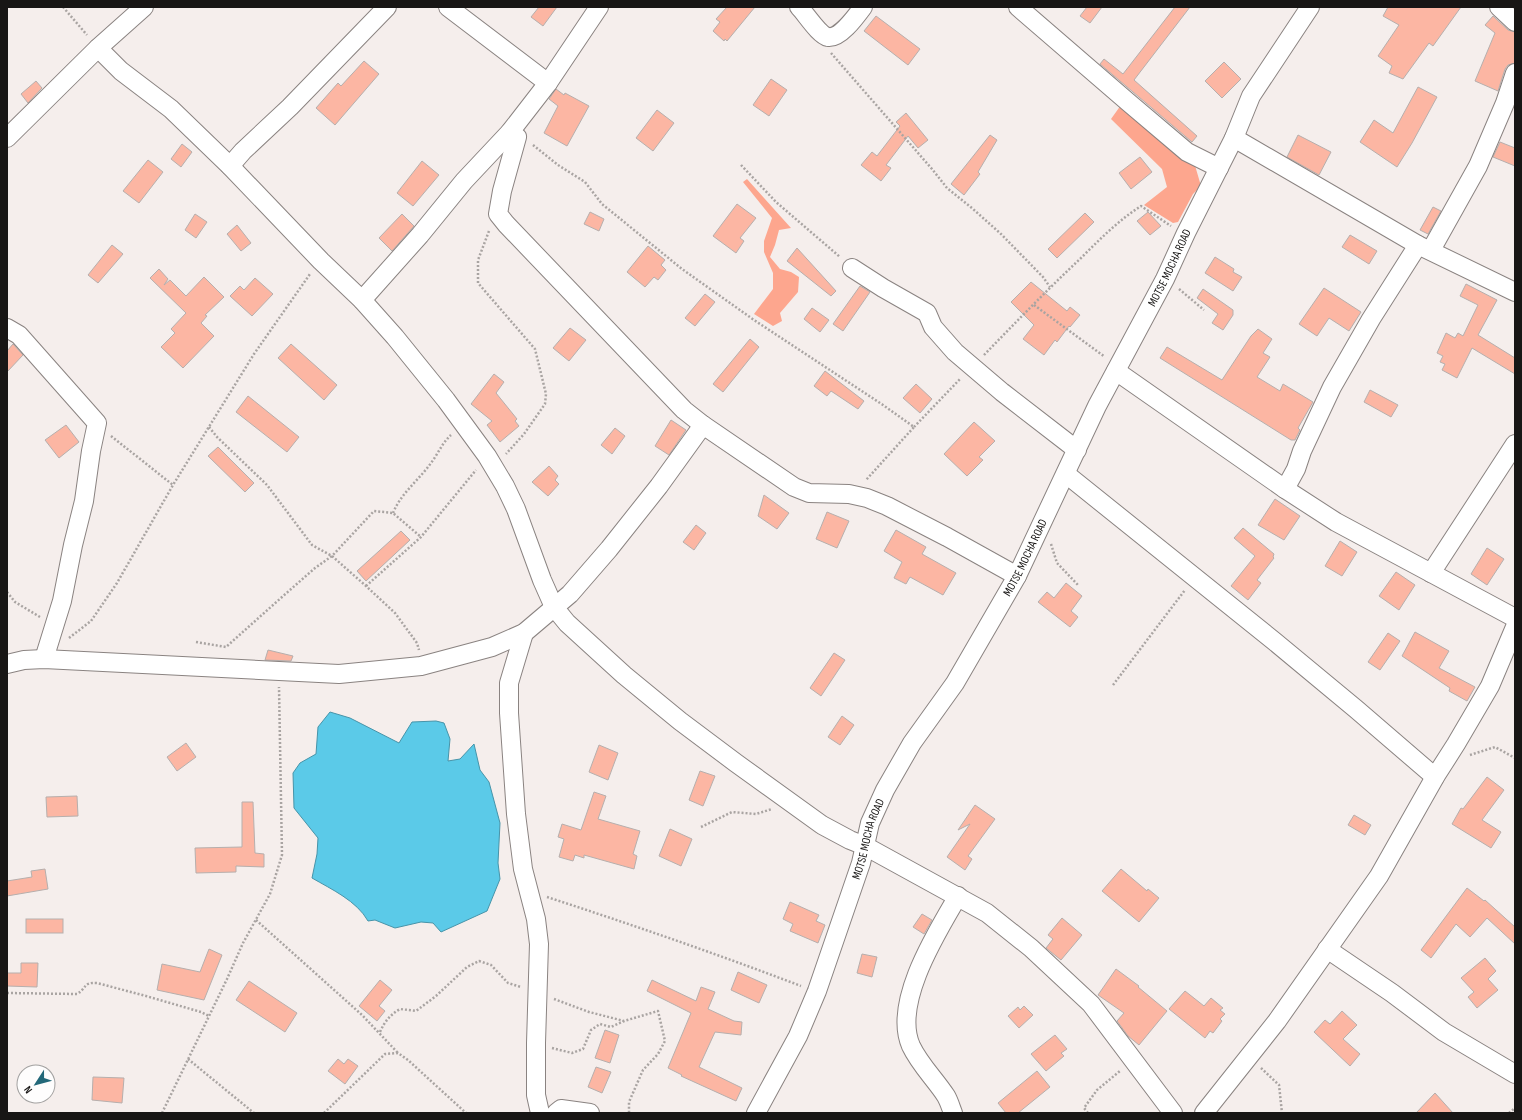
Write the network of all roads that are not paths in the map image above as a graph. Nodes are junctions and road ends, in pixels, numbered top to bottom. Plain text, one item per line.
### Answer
1 (144, 7) edge
2 (387, 7) edge
3 (448, 7) edge
4 (599, 7) edge
5 (800, 7) edge
6 (863, 7) edge
7 (1018, 7) edge
8 (1310, 7) edge
9 (1499, 7) edge
10 (1515, 22) edge
11 (98, 48) junction
12 (1515, 73) edge
13 (548, 83) junction
14 (513, 134) junction
15 (7, 138) edge
16 (1234, 138) junction
17 (230, 166) junction
18 (1219, 168) junction
19 (1424, 248) junction
20 (852, 268) road end
21 (1515, 292) edge
22 (362, 300) junction
23 (7, 328) edge
24 (1117, 369) junction
25 (703, 425) junction
26 (1515, 444) edge
27 (1077, 450) junction
28 (1066, 474) junction
29 (1284, 489) junction
30 (1431, 573) junction
31 (1017, 576) junction
32 (554, 607) junction
33 (1515, 618) edge
34 (1515, 627) edge
35 (524, 632) junction
36 (44, 659) junction
37 (7, 664) edge
38 (1435, 777) junction
39 (865, 846) junction
40 (958, 896) junction
41 (1327, 949) junction
42 (1515, 1074) edge
43 (540, 1113) edge
44 (556, 1113) edge
45 (590, 1113) edge
46 (756, 1113) edge
47 (953, 1113) edge
48 (1173, 1113) edge
49 (1204, 1113) edge

1 - 11 street
2 - 17 street
3 - 13 street
4 - 13 street
5 - 6 street
7 - 18 street
8 - 16 street, MOTSE MOCHA ROAD
9 - 10 street
11 - 15 street
11 - 17 street
12 - 19 street
13 - 14 street
14 - 22 street
14 - 25 street
16 - 18 street, MOTSE MOCHA ROAD
16 - 19 street
17 - 22 street
18 - 24 street, MOTSE MOCHA ROAD
19 - 21 street
19 - 29 street
20 - 27 street
22 - 32 street
23 - 36 street
24 - 27 street, MOTSE MOCHA ROAD
24 - 29 street
25 - 31 street
25 - 32 street
26 - 30 street
27 - 28 street, MOTSE MOCHA ROAD
28 - 31 street, MOTSE MOCHA ROAD
28 - 38 street
29 - 30 street
30 - 33 street
31 - 39 street, MOTSE MOCHA ROAD
32 - 35 street
32 - 39 street
34 - 38 street
35 - 36 street
35 - 43 street
36 - 37 street
38 - 41 street
39 - 40 street
39 - 46 street, MOTSE MOCHA ROAD
40 - 47 street
40 - 48 street
41 - 42 street
41 - 49 street
44 - 45 street

